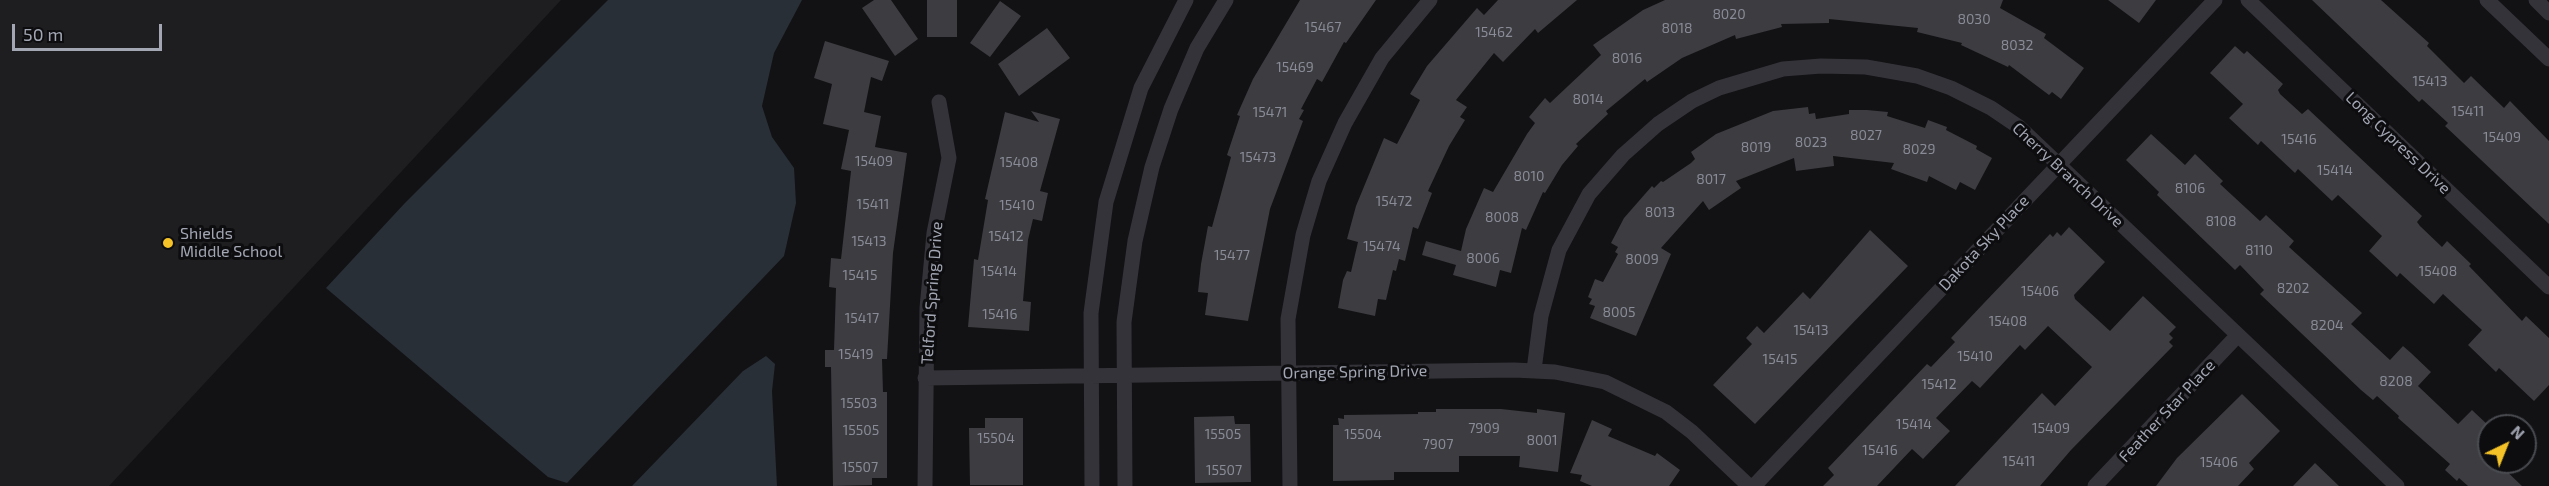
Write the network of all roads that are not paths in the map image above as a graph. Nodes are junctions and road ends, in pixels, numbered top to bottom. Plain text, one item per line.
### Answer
1 (1186, 0) edge
2 (1226, 0) edge
3 (1430, 0) edge
4 (2215, 0) edge
5 (2248, 0) edge
6 (2487, 0) edge
7 (2536, 0) edge
8 (2549, 13) edge
9 (2549, 59) edge
10 (939, 102) dead end
11 (2058, 165) junction
12 (2549, 287) edge
13 (2238, 335) junction
14 (1534, 370) junction
15 (1289, 373) junction
16 (1091, 375) junction
17 (1124, 375) junction
18 (925, 378) junction
19 (925, 486) edge
20 (1092, 486) edge
21 (1125, 486) edge
22 (1290, 486) edge
23 (1749, 486) edge
24 (1754, 486) edge
25 (2095, 486) edge
26 (2397, 486) edge

1 - 16 street
2 - 17 street
3 - 15 street
4 - 11 street, Dakota Sky Place
5 - 12 street, Long Cypress Drive
6 - 9 street
7 - 8 street
10 - 18 street, Telford Spring Drive
11 - 13 street, Cherry Branch Drive
11 - 14 street, Cherry Branch Drive
11 - 24 street, Dakota Sky Place
13 - 25 street, Feather Star Place
13 - 26 street, Cherry Branch Drive
14 - 15 street, Orange Spring Drive
14 - 23 street, Orange Spring Drive
15 - 17 street, Orange Spring Drive
15 - 22 street
16 - 17 street, Orange Spring Drive
16 - 18 street, Orange Spring Drive
16 - 20 street
17 - 21 street
18 - 19 street, Telford Spring Drive

